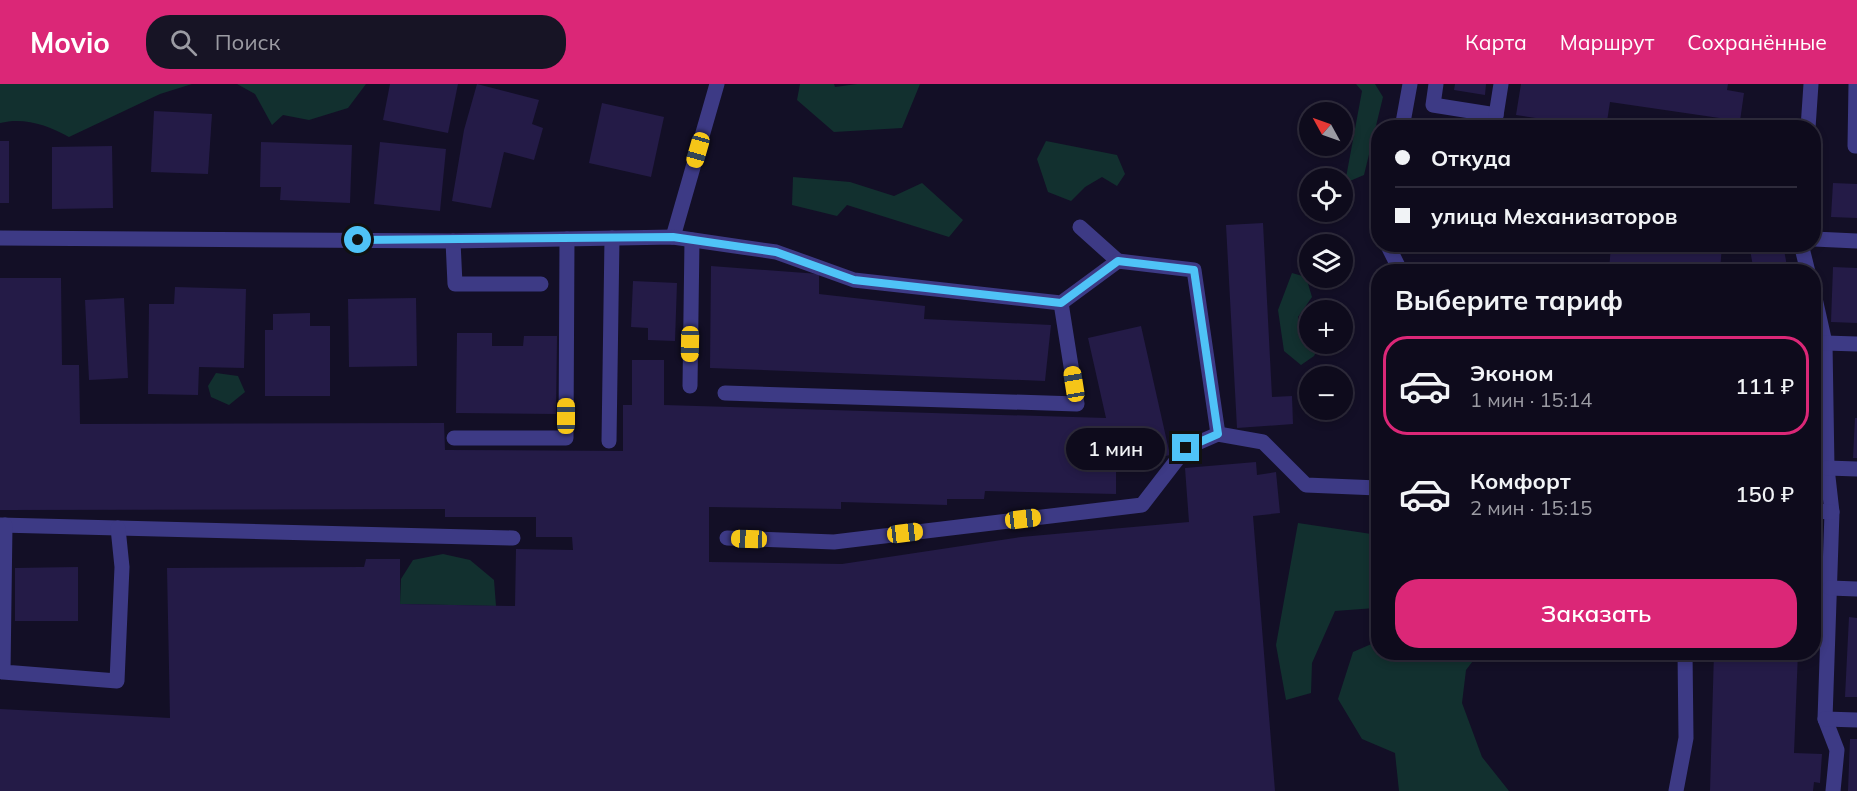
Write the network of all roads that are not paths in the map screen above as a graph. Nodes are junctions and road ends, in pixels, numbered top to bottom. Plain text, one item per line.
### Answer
1 (1410, 84) edge
2 (1436, 84) edge
3 (1501, 84) edge
4 (1811, 84) edge
5 (1856, 84) edge
6 (714, 85) edge
7 (1403, 120) edge
8 (1491, 120) edge
9 (1495, 120) edge
10 (1809, 120) edge
11 (1857, 147) edge
12 (1080, 227) dead end
13 (673, 237) junction
14 (0, 238) edge
15 (612, 238) junction
16 (567, 239) junction
17 (1821, 239) edge
18 (692, 240) junction
19 (453, 241) junction
20 (1857, 241) edge
21 (1118, 261) junction
22 (540, 284) dead end
23 (1061, 303) junction
24 (1821, 325) edge
25 (1825, 343) junction
26 (1857, 344) edge
27 (690, 386) dead end
28 (725, 393) dead end
29 (1218, 434) junction
30 (454, 438) dead end
31 (609, 441) dead end
32 (1827, 468) junction
33 (1857, 470) edge
34 (1371, 488) edge
35 (1821, 511) edge
36 (1832, 512) junction
37 (2, 525) edge
38 (118, 528) junction
39 (513, 538) dead end
40 (727, 538) dead end
41 (1830, 588) junction
42 (1857, 589) edge
43 (1685, 660) edge
44 (1825, 719) junction
45 (1857, 720) edge
46 (1676, 791) edge
47 (1833, 791) edge

1 - 7 lane
2 - 8 lane
3 - 9 lane
4 - 10 lane
5 - 11 lane
6 - 13 lane
12 - 21 lane
13 - 15 lane
13 - 18 lane
14 - 19 lane
15 - 16 lane
15 - 31 lane
16 - 19 lane
16 - 30 lane
17 - 20 lane
18 - 23 lane
18 - 27 lane
19 - 22 lane
21 - 23 lane
21 - 29 lane
23 - 28 lane
24 - 25 lane
25 - 26 lane
25 - 32 lane
29 - 34 lane
29 - 40 lane
32 - 33 lane
32 - 36 lane
35 - 36 lane
36 - 41 lane
37 - 38 lane
37 - 38 lane
38 - 39 lane
41 - 42 lane
41 - 44 lane
43 - 46 lane
44 - 45 lane
44 - 47 lane

